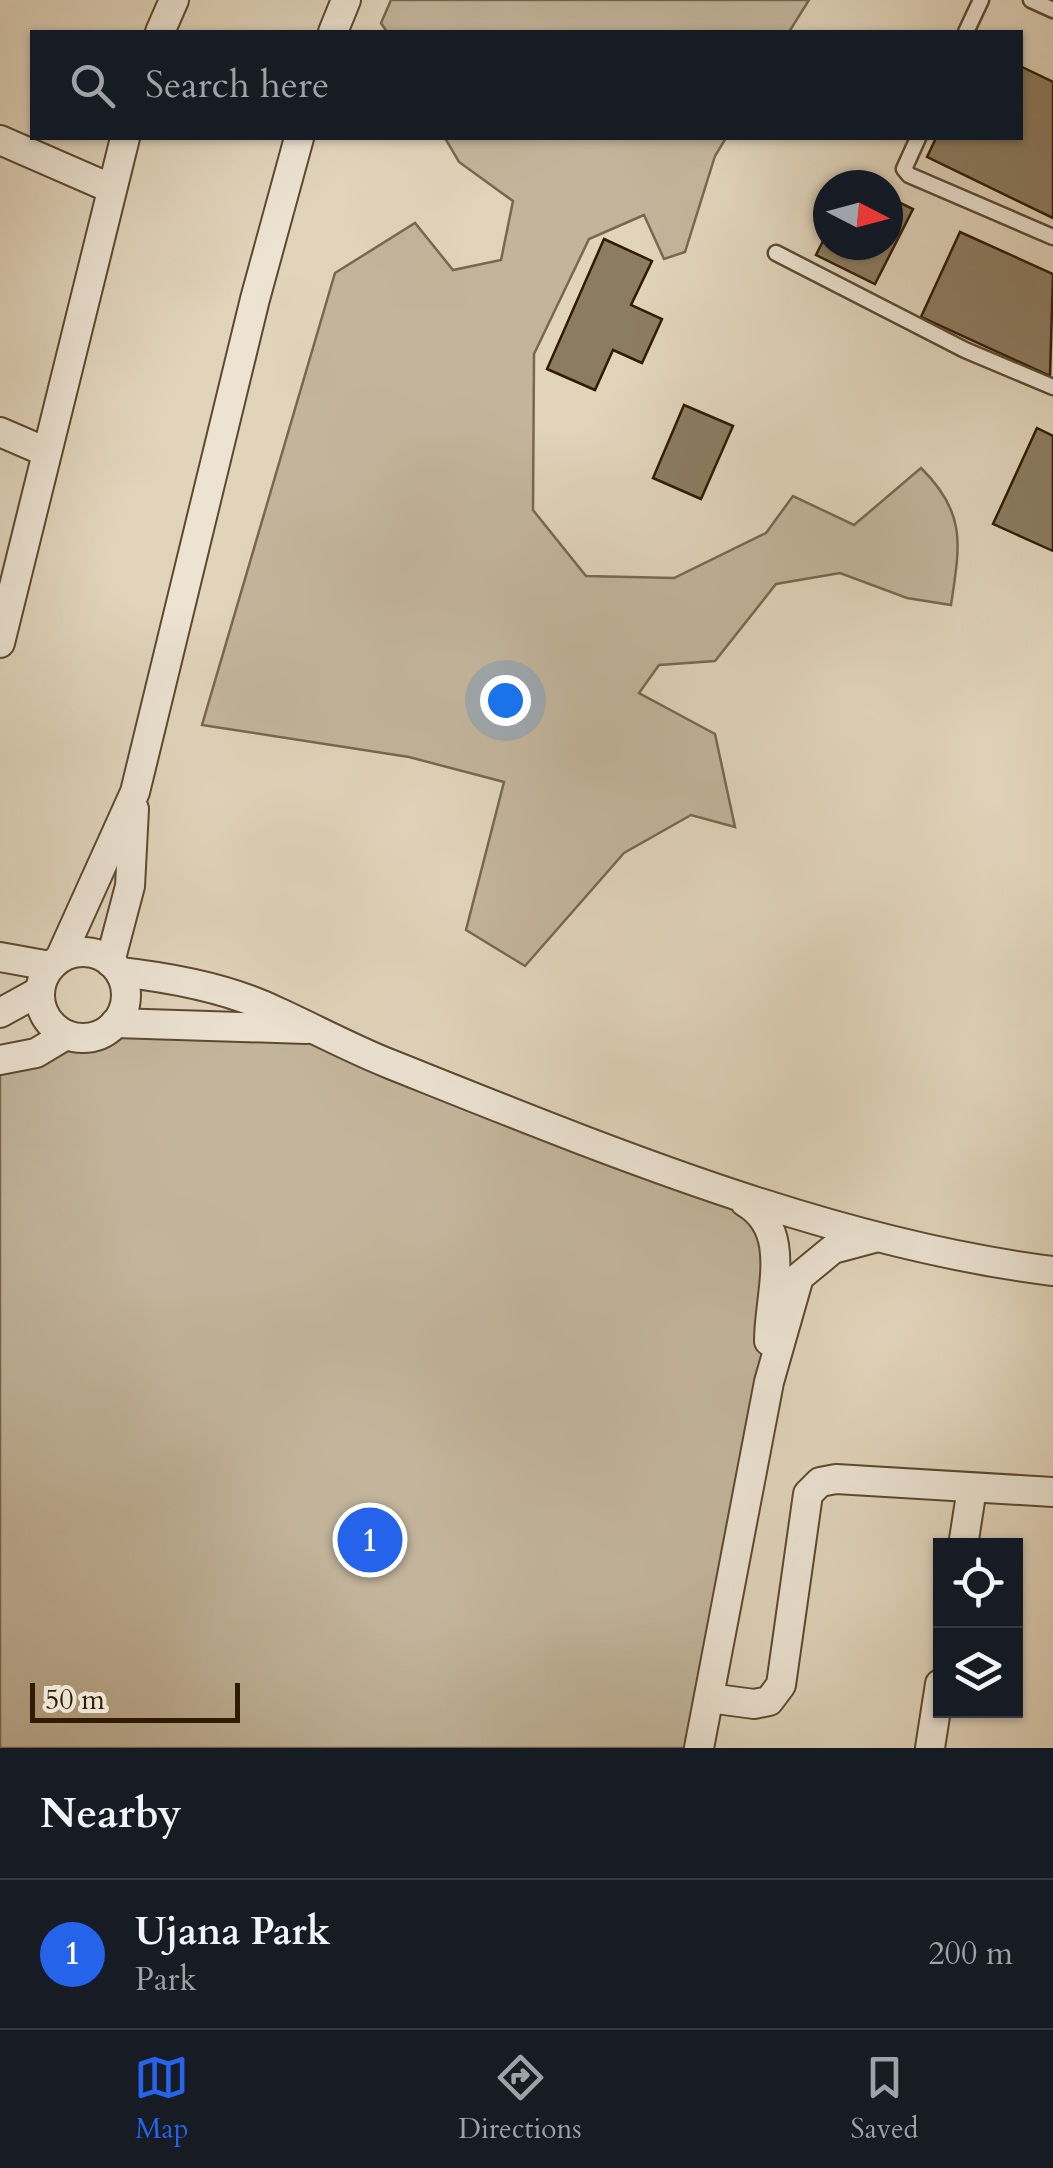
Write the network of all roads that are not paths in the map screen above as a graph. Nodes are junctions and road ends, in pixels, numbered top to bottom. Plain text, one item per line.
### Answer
1 (174, 0) edge
2 (346, 0) edge
3 (981, 0) edge
4 (1031, 0) edge
5 (1053, 10) edge
6 (161, 30) edge
7 (333, 30) edge
8 (967, 30) edge
9 (0, 140) edge
10 (124, 140) edge
11 (298, 140) edge
12 (917, 140) edge
13 (110, 188) junction
14 (1053, 238) edge
15 (776, 253) dead end
16 (1053, 387) edge
17 (0, 432) edge
18 (44, 451) junction
19 (0, 643) edge
20 (135, 792) junction
21 (0, 957) edge
22 (115, 967) junction
23 (27, 987) edge
24 (115, 1023) junction
25 (307, 1029) junction
26 (66, 1035) junction
27 (0, 1060) edge
28 (725, 1190) junction
29 (876, 1238) junction
30 (1053, 1271) edge
31 (769, 1382) junction
32 (972, 1488) junction
33 (1053, 1492) edge
34 (964, 1538) edge
35 (709, 1698) junction
36 (935, 1718) edge
37 (699, 1748) edge
38 (930, 1748) edge

1 - 6 street
2 - 7 street
3 - 8 lane
4 - 5 lane
9 - 13 street
10 - 13 street
11 - 20 street
12 - 14 lane
13 - 18 street
15 - 16 lane
17 - 18 street
18 - 19 street
20 - 22 street
20 - 23 street
21 - 23 street
22 - 23 street
22 - 24 street
22 - 25 street
23 - 26 street
24 - 25 street
24 - 26 street
25 - 28 street
26 - 27 street
28 - 29 street
28 - 31 street
29 - 30 street
29 - 31 street
31 - 35 street
32 - 33 street
32 - 34 street
32 - 35 street
35 - 37 street
36 - 38 street

